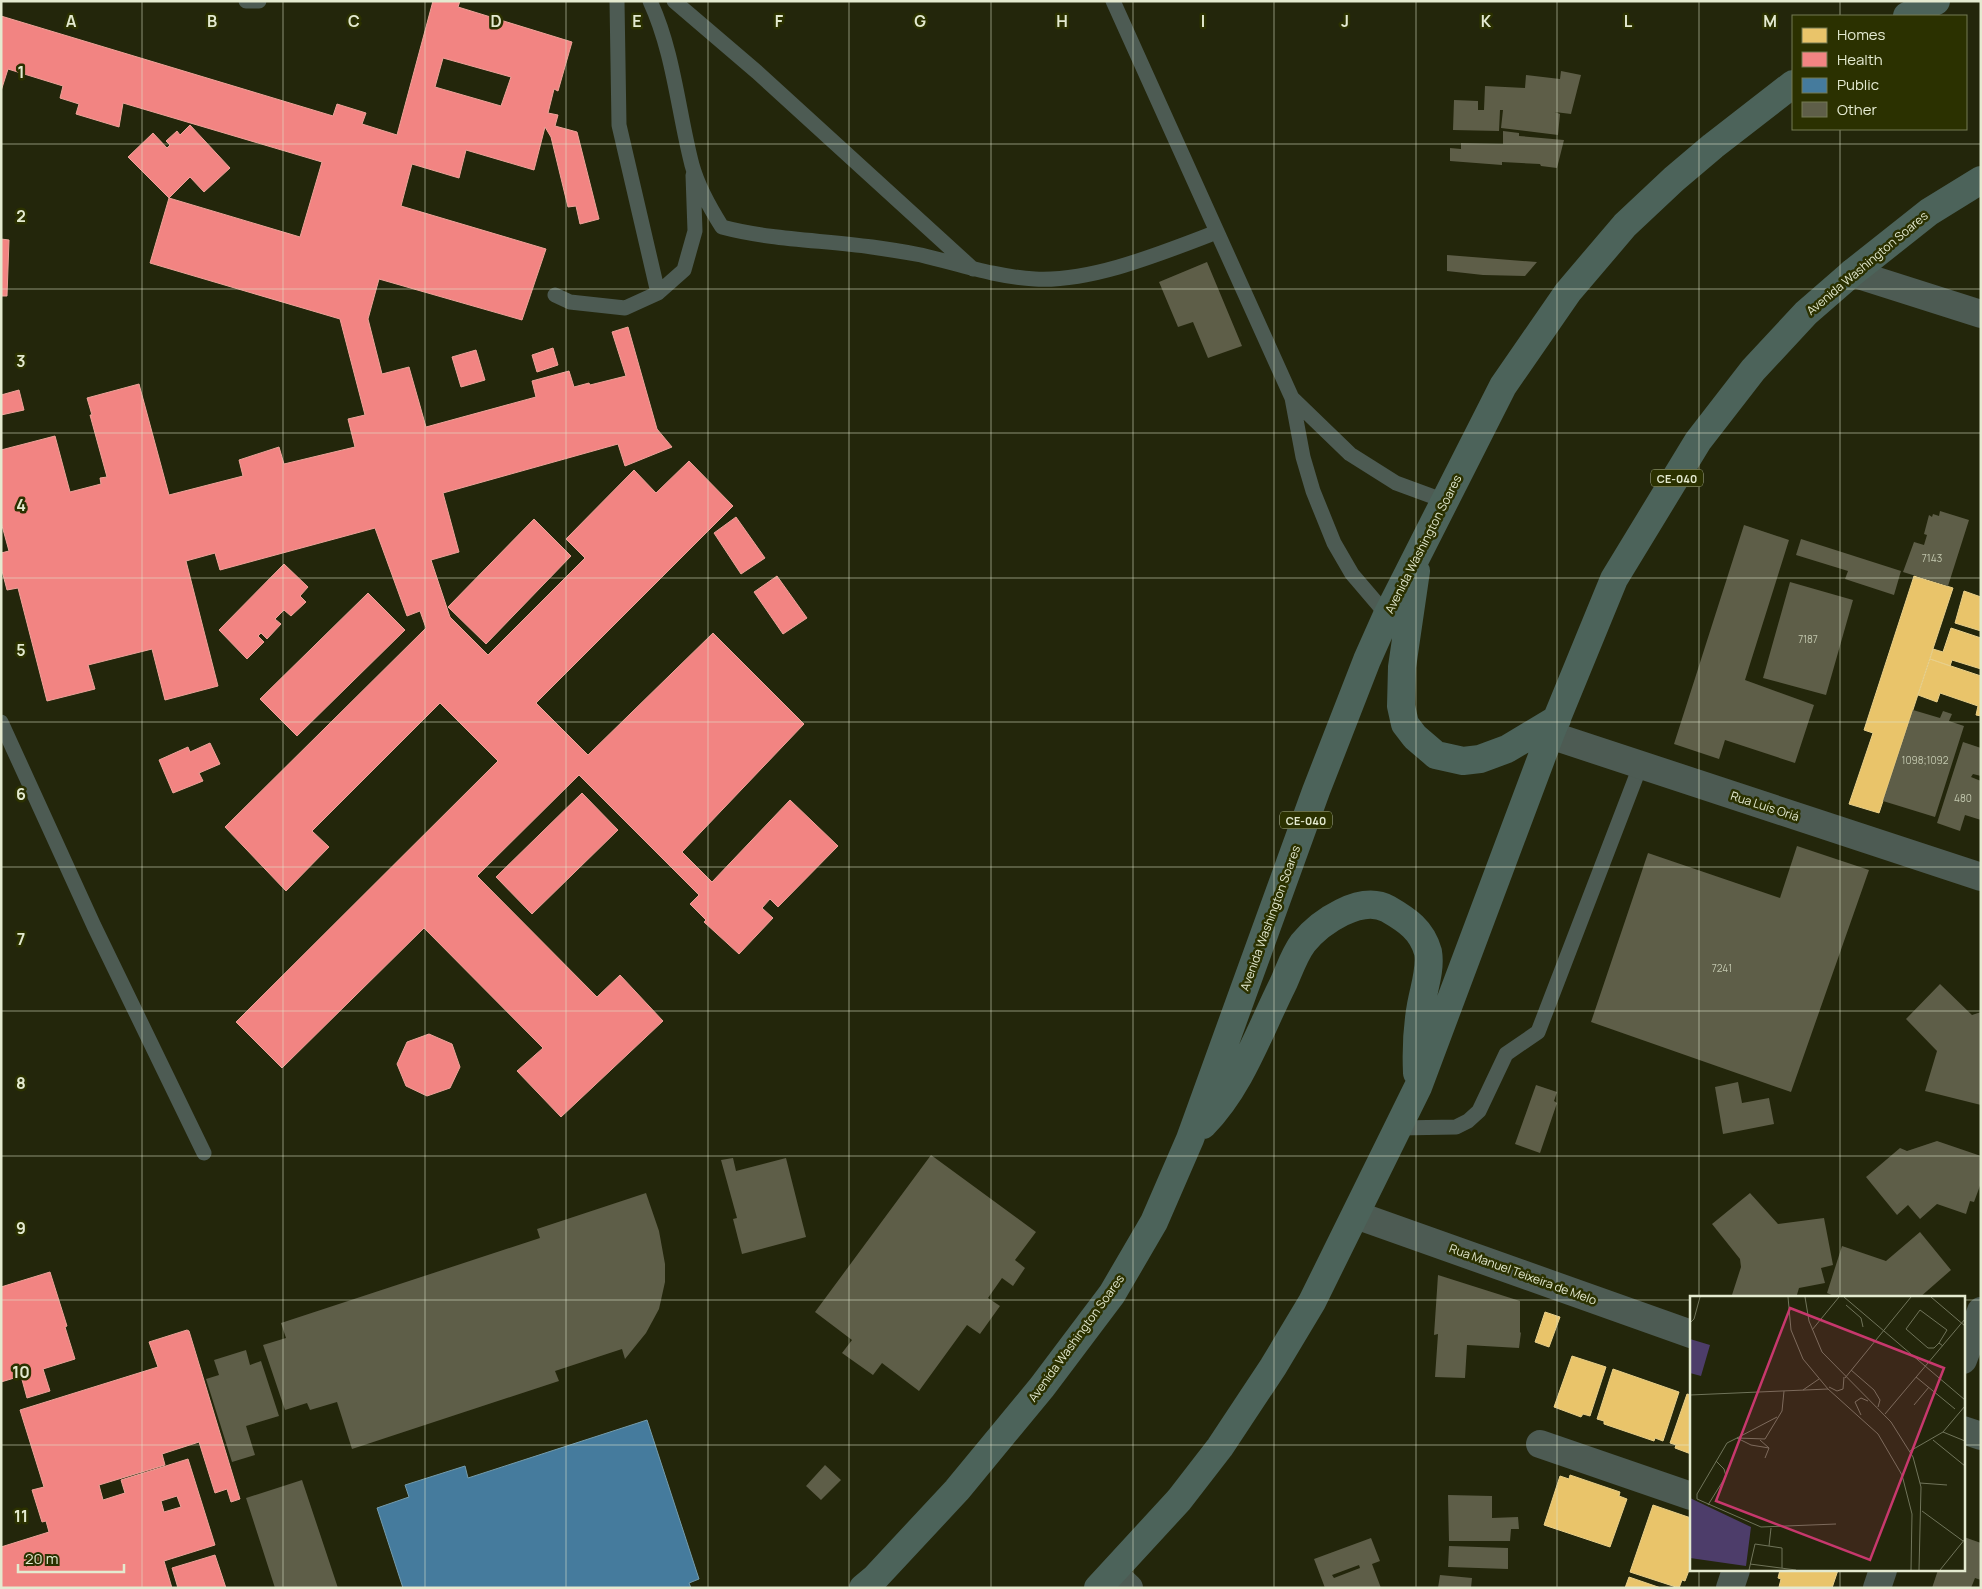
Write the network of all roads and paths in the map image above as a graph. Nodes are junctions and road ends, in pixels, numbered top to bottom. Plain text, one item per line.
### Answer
1 (246, 1) edge
2 (259, 1) edge
3 (617, 1) edge
4 (650, 1) edge
5 (674, 1) edge
6 (1113, 1) edge
7 (1936, 1) edge
8 (1909, 15) edge
9 (1792, 85) edge
10 (692, 166) junction
11 (1981, 180) edge
12 (1218, 232) junction
13 (975, 270) junction
14 (1852, 273) junction
15 (658, 293) junction
16 (555, 295) dead end
17 (1981, 314) edge
18 (1292, 398) junction
19 (1445, 501) junction
20 (1418, 554) junction
21 (1386, 615) junction
22 (1, 722) edge
23 (1554, 727) junction
24 (1641, 764) junction
25 (1981, 877) edge
26 (1418, 1087) junction
27 (1399, 1128) junction
28 (1190, 1139) junction
29 (204, 1153) dead end
30 (1356, 1215) junction
31 (1981, 1311) edge
32 (1690, 1334) edge
33 (1964, 1357) edge
34 (1964, 1430) edge
35 (1981, 1436) edge
36 (1540, 1444) dead end
37 (1690, 1496) edge
38 (1735, 1572) edge
39 (1883, 1572) edge
40 (1113, 1583) edge
41 (863, 1588) edge
42 (1730, 1588) edge
43 (1877, 1588) edge

1 - 2 lane
3 - 15 lane
4 - 10 lane
5 - 13 lane
6 - 12 lane
7 - 8 highway
9 - 19 highway, Avenida Washington Soares / CE-040
10 - 13 lane
10 - 15 lane
11 - 14 highway, Avenida Washington Soares / CE-040
12 - 13 lane
12 - 18 lane
14 - 17 street
14 - 23 highway, Avenida Washington Soares / CE-040
15 - 16 lane
18 - 19 lane
18 - 21 lane
19 - 20 highway, Avenida Washington Soares / CE-040
20 - 21 highway, Avenida Washington Soares / CE-040
20 - 23 highway
21 - 28 highway, Avenida Washington Soares / CE-040
22 - 29 lane
23 - 24 street, Rua Luís Oriá
23 - 26 highway, Avenida Washington Soares / CE-040
24 - 25 street, Rua Luís Oriá
24 - 27 lane
26 - 27 highway, Avenida Washington Soares / CE-040
26 - 28 highway
27 - 30 highway, Avenida Washington Soares / CE-040
28 - 41 highway, Avenida Washington Soares / CE-040
30 - 32 street, Rua Manuel Teixeira de Melo
30 - 40 highway, Avenida Washington Soares / CE-040
31 - 33 street
34 - 35 street
36 - 37 street
38 - 42 street
39 - 43 street

